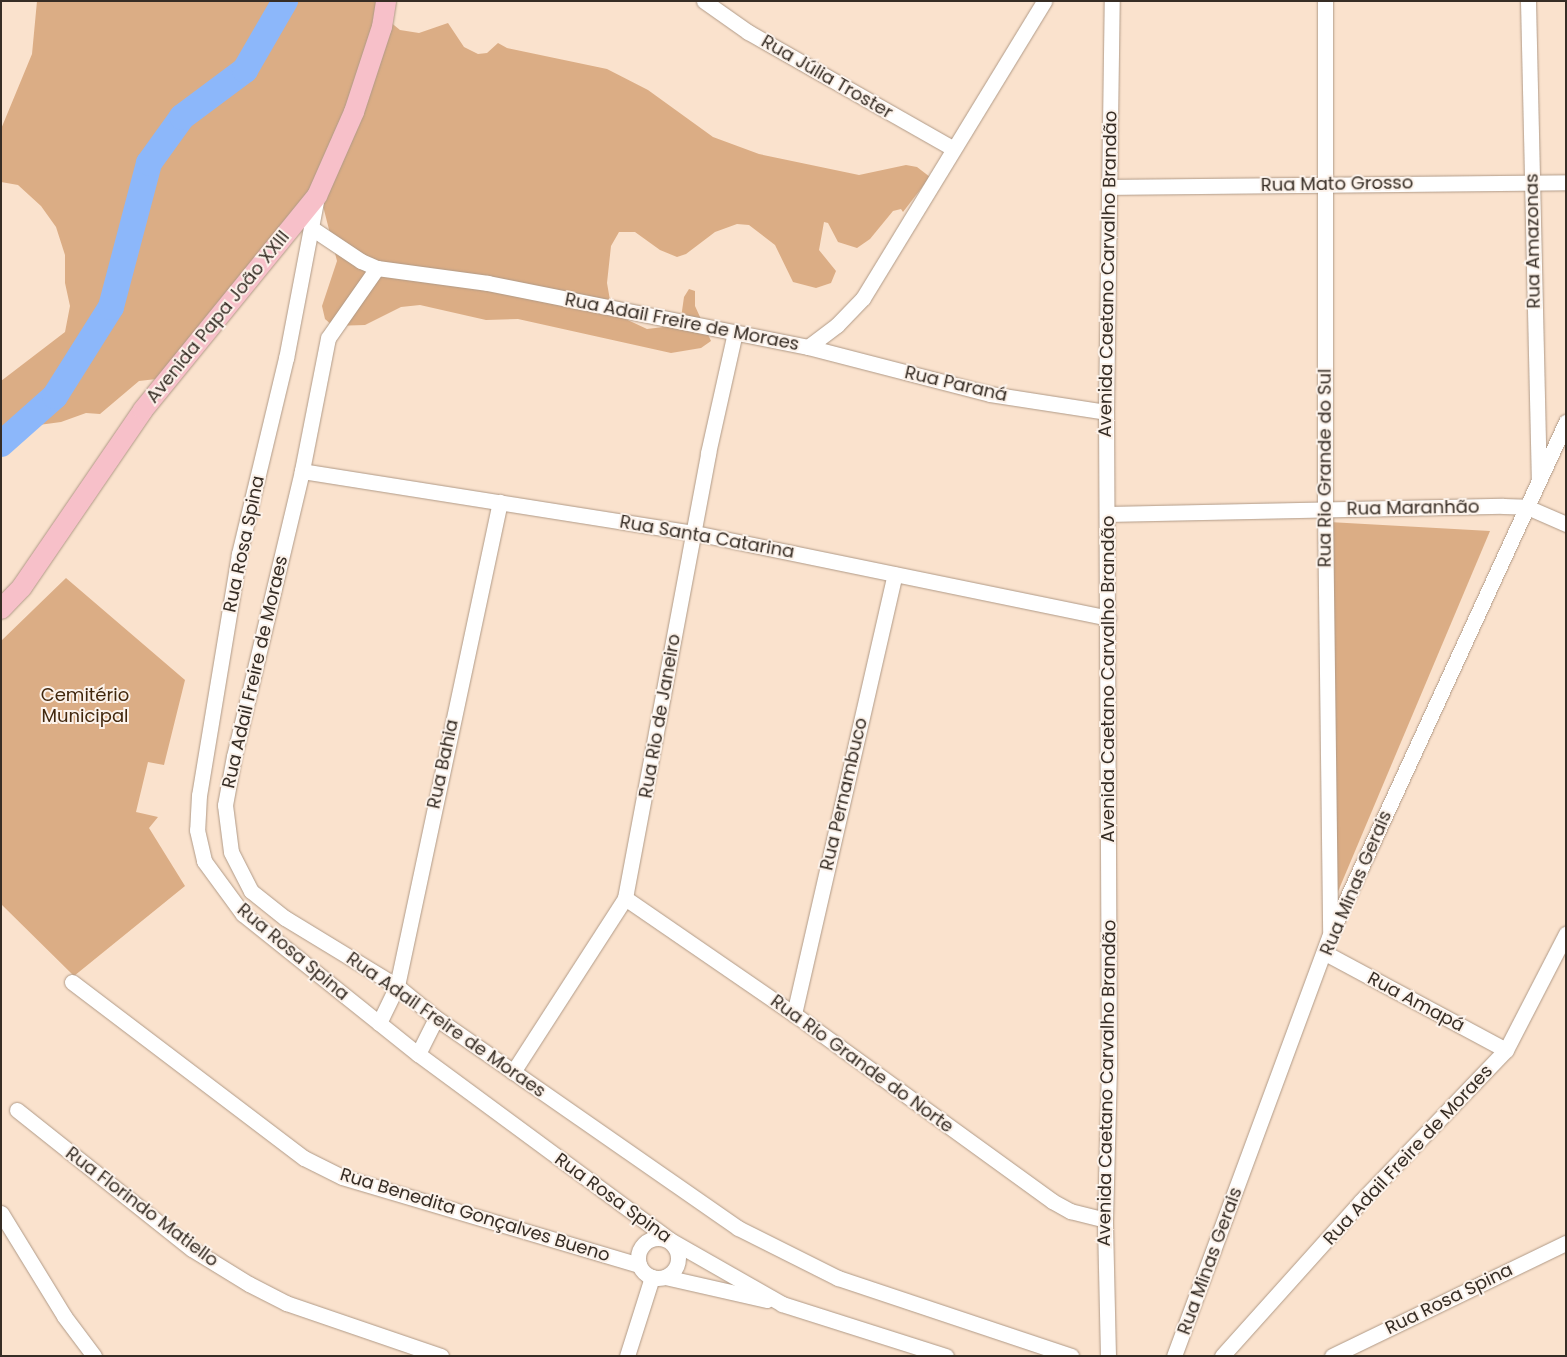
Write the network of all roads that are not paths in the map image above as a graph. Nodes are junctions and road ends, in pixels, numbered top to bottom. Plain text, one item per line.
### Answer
1 (386, 1) edge
2 (704, 1) edge
3 (1044, 1) edge
4 (1112, 1) edge
5 (1325, 1) edge
6 (1528, 1) edge
7 (952, 148) junction
8 (1531, 181) junction
9 (1566, 182) edge
10 (1324, 184) junction
11 (1109, 186) junction
12 (317, 196) junction
13 (313, 228) junction
14 (377, 268) junction
15 (735, 332) junction
16 (808, 347) junction
17 (1106, 412) junction
18 (1566, 422) edge
19 (302, 470) junction
20 (1539, 482) junction
21 (500, 502) junction
22 (1527, 507) junction
23 (1325, 509) junction
24 (1107, 514) junction
25 (1566, 524) edge
26 (695, 534) junction
27 (895, 574) junction
28 (1, 609) edge
29 (1108, 618) junction
30 (625, 898) junction
31 (1566, 934) edge
32 (1330, 935) junction
33 (1325, 953) junction
34 (72, 982) dead end
35 (397, 986) junction
36 (794, 1014) junction
37 (436, 1018) junction
38 (379, 1023) junction
39 (1506, 1050) junction
40 (418, 1054) junction
41 (513, 1072) junction
42 (17, 1110) dead end
43 (1, 1213) edge
44 (1105, 1220) junction
45 (670, 1240) junction
46 (1566, 1243) edge
47 (639, 1265) junction
48 (658, 1277) junction
49 (782, 1304) junction
50 (419, 1352) edge
51 (94, 1356) edge
52 (441, 1356) edge
53 (627, 1356) edge
54 (946, 1356) edge
55 (1071, 1356) edge
56 (1108, 1356) edge
57 (1174, 1356) edge
58 (1222, 1356) edge
59 (1332, 1356) edge

1 - 12 main road, Avenida Papa João XXIII
2 - 7 street, Rua Júlia Troster
3 - 7 street, Rua Adail Freire de Moraes
4 - 11 street, Avenida Caetano Carvalho Brandão
5 - 10 street, Rua Rio Grande do Sul
6 - 8 street, Rua Amazonas
7 - 16 street, Rua Adail Freire de Moraes
8 - 9 street, Rua Mato Grosso
8 - 10 street, Rua Mato Grosso
8 - 20 street, Rua Amazonas
10 - 11 street, Rua Mato Grosso
10 - 23 street, Rua Rio Grande do Sul
11 - 17 street, Avenida Caetano Carvalho Brandão
12 - 13 street, Rua Rosa Spina
12 - 28 main road, Avenida Papa João XXIII
13 - 14 street, Rua Adail Freire de Moraes
13 - 38 street, Rua Rosa Spina
14 - 15 street, Rua Adail Freire de Moraes
14 - 19 street, Rua Adail Freire de Moraes
15 - 16 street, Rua Adail Freire de Moraes
15 - 26 street, Rua Rio de Janeiro
16 - 17 street, Rua Paraná
17 - 24 street, Avenida Caetano Carvalho Brandão
18 - 20 street, Rua Minas Gerais
19 - 21 street, Rua Santa Catarina
19 - 35 street, Rua Adail Freire de Moraes
20 - 22 street, Rua Minas Gerais
21 - 26 street, Rua Santa Catarina
21 - 35 street, Rua Bahia
22 - 23 street, Rua Maranhão
22 - 25 street, Rua Maranhão
22 - 32 street, Rua Minas Gerais
23 - 24 street, Rua Maranhão
23 - 32 street, Rua Rio Grande do Sul
24 - 29 street, Avenida Caetano Carvalho Brandão
26 - 27 street, Rua Santa Catarina
26 - 30 street, Rua Rio de Janeiro
27 - 29 street, Rua Santa Catarina
27 - 36 street, Rua Pernambuco
29 - 44 street, Avenida Caetano Carvalho Brandão
30 - 36 street, Rua Rio Grande do Norte
30 - 41 street, Rua Rio de Janeiro
31 - 39 street, Rua Adail Freire de Moraes
32 - 33 street, Rua Minas Gerais
33 - 39 street, Rua Amapá
33 - 57 street, Rua Minas Gerais
34 - 47 street, Rua Benedita Gonçalves Bueno
35 - 37 street, Rua Adail Freire de Moraes
35 - 38 street, Rua Bahia
36 - 44 street, Rua Rio Grande do Norte
37 - 40 street
37 - 41 street, Rua Adail Freire de Moraes
38 - 40 street, Rua Rosa Spina
39 - 58 street, Rua Adail Freire de Moraes
40 - 45 street, Rua Rosa Spina
41 - 55 street, Rua Adail Freire de Moraes
42 - 50 street, Rua Florindo Matiello
43 - 51 street
44 - 56 street, Avenida Caetano Carvalho Brandão
45 - 47 street
45 - 48 street
45 - 49 street, Rua Rosa Spina
46 - 59 street, Rua Rosa Spina
47 - 48 street
48 - 49 street
48 - 53 street
49 - 54 street, Rua Rosa Spina
50 - 52 street, Rua Florindo Matiello

